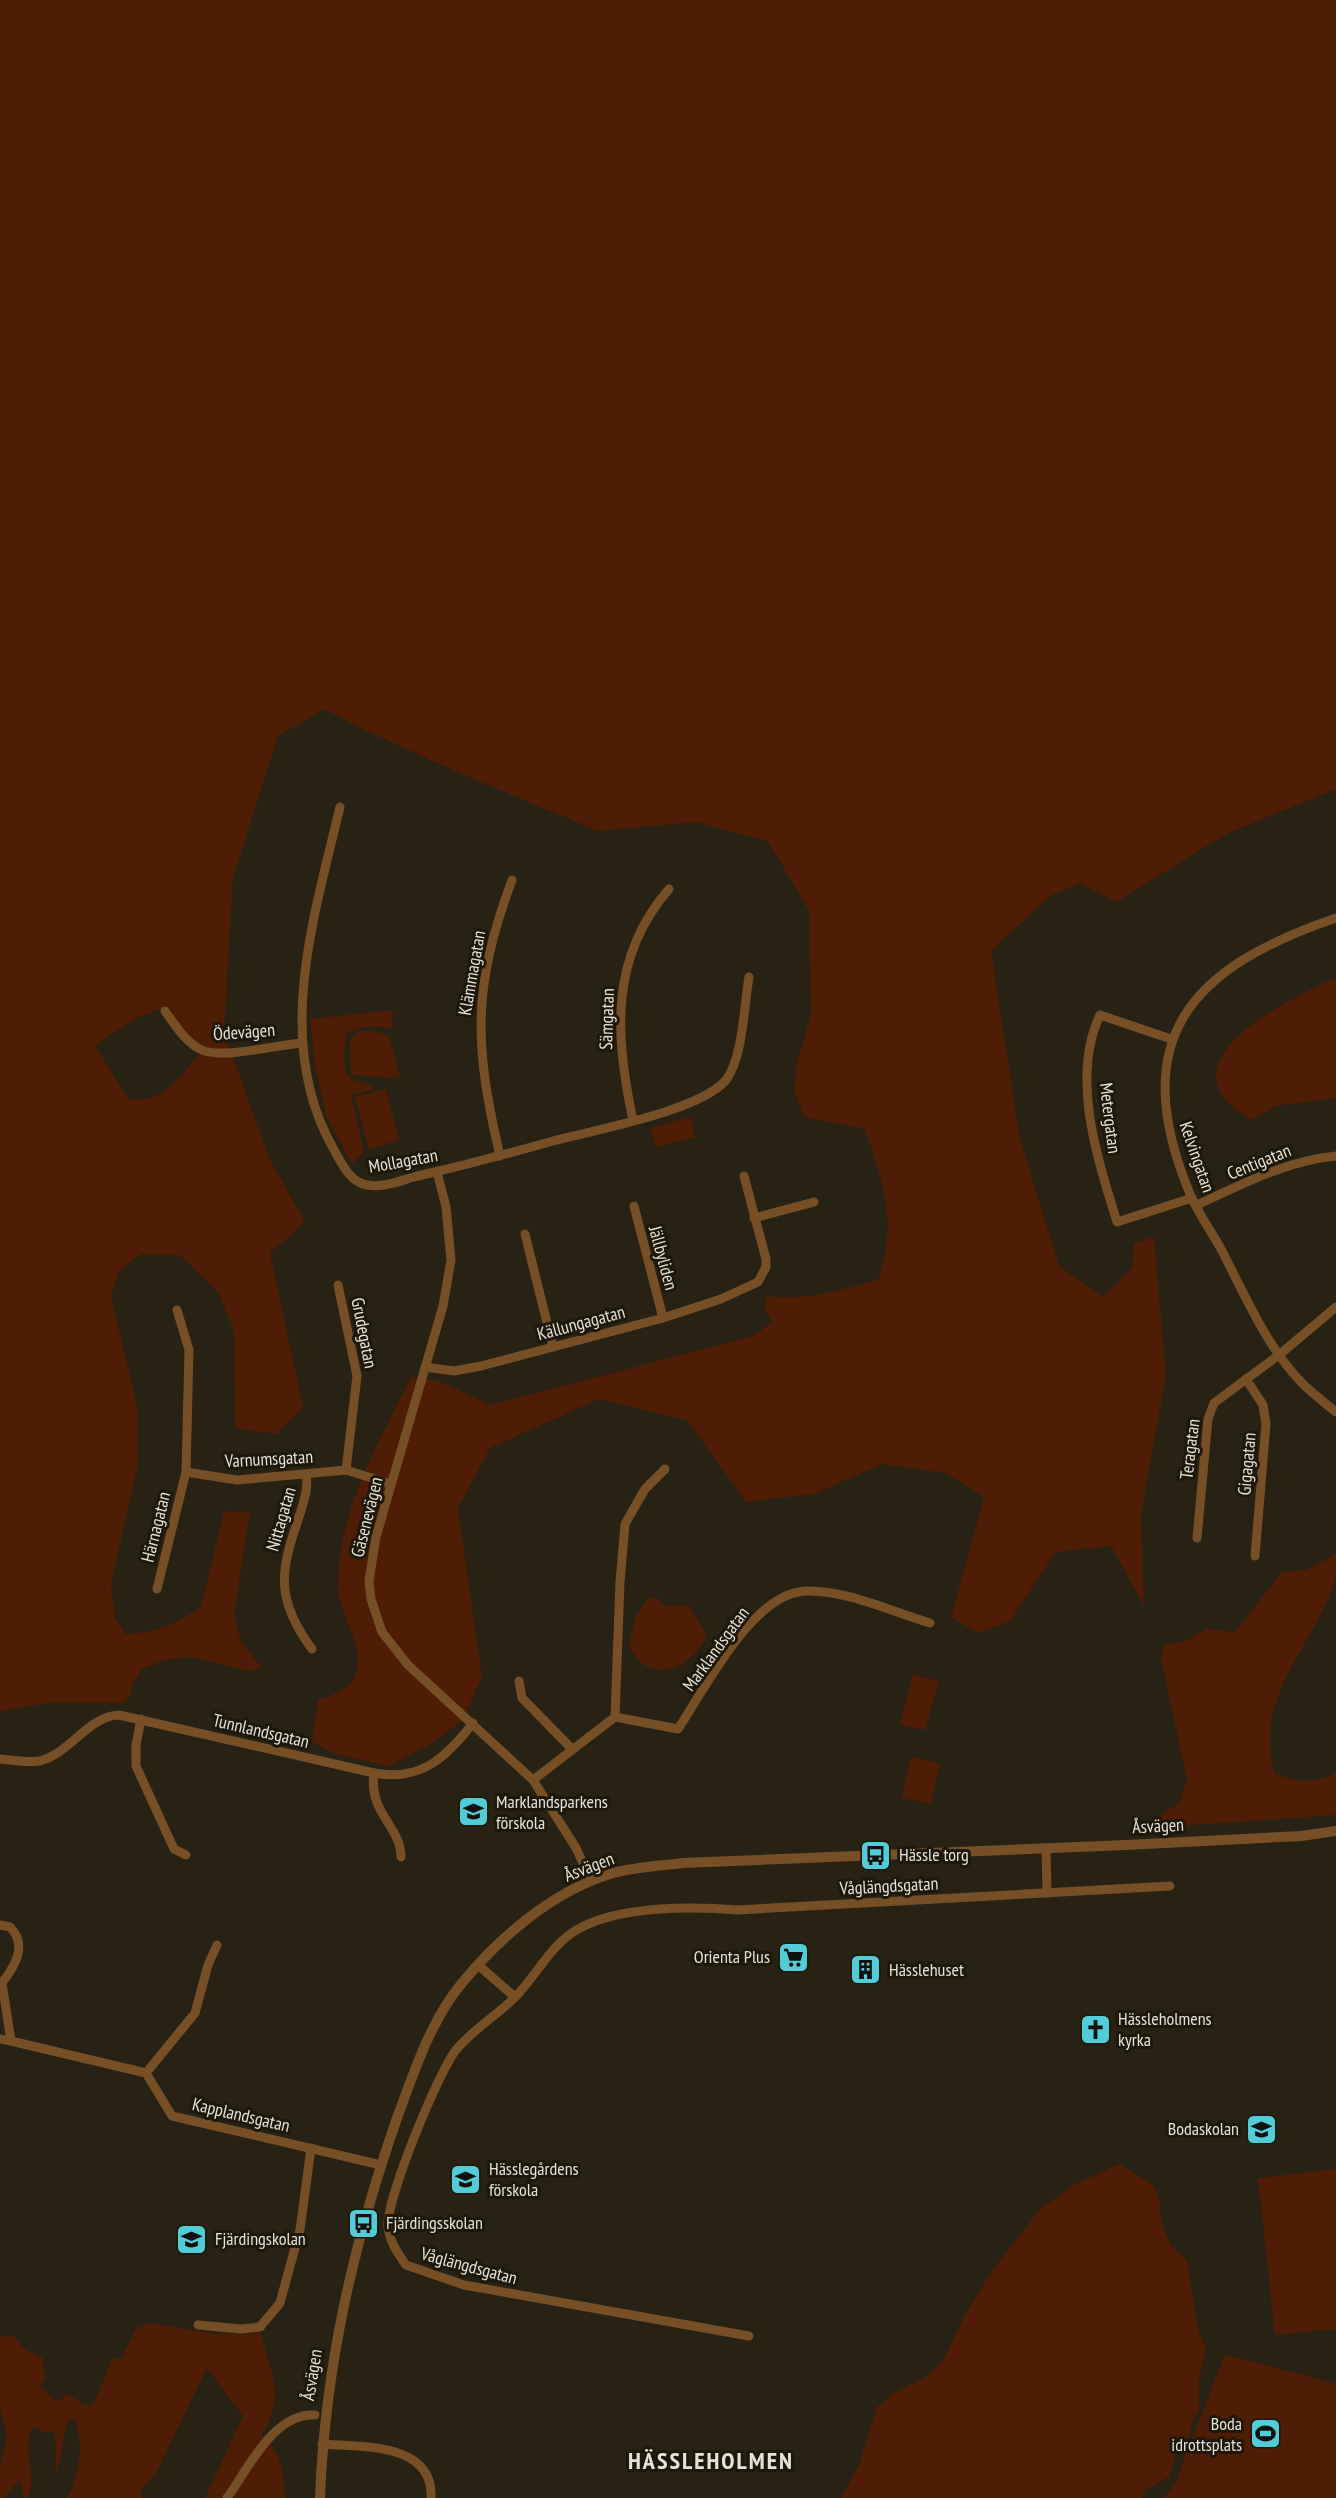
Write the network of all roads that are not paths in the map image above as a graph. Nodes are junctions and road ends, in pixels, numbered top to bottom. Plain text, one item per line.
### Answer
1 (340, 807) dead end
2 (512, 880) dead end
3 (669, 889) dead end
4 (1336, 918) edge
5 (749, 977) dead end
6 (165, 1011) dead end
7 (1171, 1039) junction
8 (301, 1043) junction
9 (633, 1119) junction
10 (500, 1156) junction
11 (1336, 1156) edge
12 (437, 1172) junction
13 (744, 1176) dead end
14 (1194, 1201) junction
15 (814, 1202) dead end
16 (634, 1206) dead end
17 (754, 1218) junction
18 (525, 1234) dead end
19 (338, 1285) dead end
20 (1336, 1307) edge
21 (177, 1310) dead end
22 (663, 1318) junction
23 (553, 1348) junction
24 (1279, 1355) junction
25 (425, 1367) junction
26 (1246, 1379) junction
27 (1336, 1412) edge
28 (665, 1469) dead end
29 (346, 1470) junction
30 (186, 1472) junction
31 (306, 1475) junction
32 (391, 1484) junction
33 (1197, 1538) dead end
34 (1255, 1556) dead end
35 (158, 1589) dead end
36 (930, 1623) dead end
37 (312, 1649) dead end
38 (519, 1681) dead end
39 (615, 1717) junction
40 (141, 1719) junction
41 (473, 1723) junction
42 (572, 1749) junction
43 (0, 1759) edge
44 (373, 1773) junction
45 (533, 1780) junction
46 (1336, 1831) edge
47 (1301, 1836) junction
48 (1336, 1838) edge
49 (1046, 1849) junction
50 (186, 1855) dead end
51 (401, 1857) dead end
52 (591, 1881) junction
53 (1170, 1886) dead end
54 (1047, 1893) junction
55 (0, 1925) edge
56 (218, 1945) dead end
57 (478, 1965) junction
58 (1, 1982) edge
59 (515, 1997) junction
60 (0, 2039) edge
61 (11, 2041) junction
62 (146, 2073) junction
63 (310, 2148) junction
64 (381, 2165) junction
65 (198, 2325) dead end
66 (749, 2336) dead end
67 (315, 2415) dead end
68 (322, 2444) junction
69 (227, 2498) edge
70 (320, 2498) edge
71 (431, 2498) edge

1 - 8 street, Mollagatan
2 - 10 street, Klämmagatan
3 - 9 street, Sämgatan
4 - 7 street, Kelvingatan
5 - 9 street, Mollagatan
6 - 8 street, Ödevägen
7 - 14 street, Kelvingatan
7 - 14 street, Metergatan
8 - 12 street, Mollagatan
9 - 10 street, Mollagatan
10 - 12 street, Mollagatan
11 - 14 street, Centigatan
12 - 25 street, Gäsenevägen
13 - 17 street
14 - 24 street, Kelvingatan
15 - 17 street
16 - 22 street, Jällbyliden
17 - 22 street, Källungagatan
18 - 23 street
19 - 29 street, Grudegatan
20 - 24 street, Teragatan
21 - 30 street
22 - 23 street, Källungagatan
23 - 25 street, Källungagatan
24 - 26 street, Teragatan
24 - 27 street, Kelvingatan
25 - 32 street, Gäsenevägen
26 - 33 street, Teragatan
26 - 34 street, Gigagatan
28 - 39 street
29 - 31 street, Varnumsgatan
29 - 32 street, Varnumsgatan
30 - 31 street, Varnumsgatan
30 - 35 street, Härnagatan
31 - 37 street, Nittagatan
32 - 41 street, Gäsenevägen
36 - 39 street, Marklandsgatan
38 - 42 street
39 - 42 street
40 - 43 street, Tunnlandsgatan
40 - 44 street, Tunnlandsgatan
40 - 50 street
41 - 44 street, Tunnlandsgatan
41 - 45 street, Gäsenevägen
42 - 45 street
44 - 51 street
45 - 52 street, Gäsenevägen
46 - 47 street, Åsvägen
47 - 48 street, Åsvägen
47 - 49 street, Åsvägen
49 - 52 street, Åsvägen
49 - 54 street
52 - 57 street, Åsvägen
53 - 54 street, Våglängdsgatan
54 - 59 street, Våglängdsgatan
55 - 58 street
56 - 62 street
57 - 59 street
57 - 64 street, Åsvägen
58 - 61 street
59 - 66 street, Våglängdsgatan
60 - 61 street
61 - 62 street
62 - 63 street, Kapplandsgatan
63 - 64 street, Kapplandsgatan
63 - 65 street, Kapplandsgatan
64 - 68 street, Åsvägen
67 - 69 street
68 - 70 street, Åsvägen
68 - 71 street

